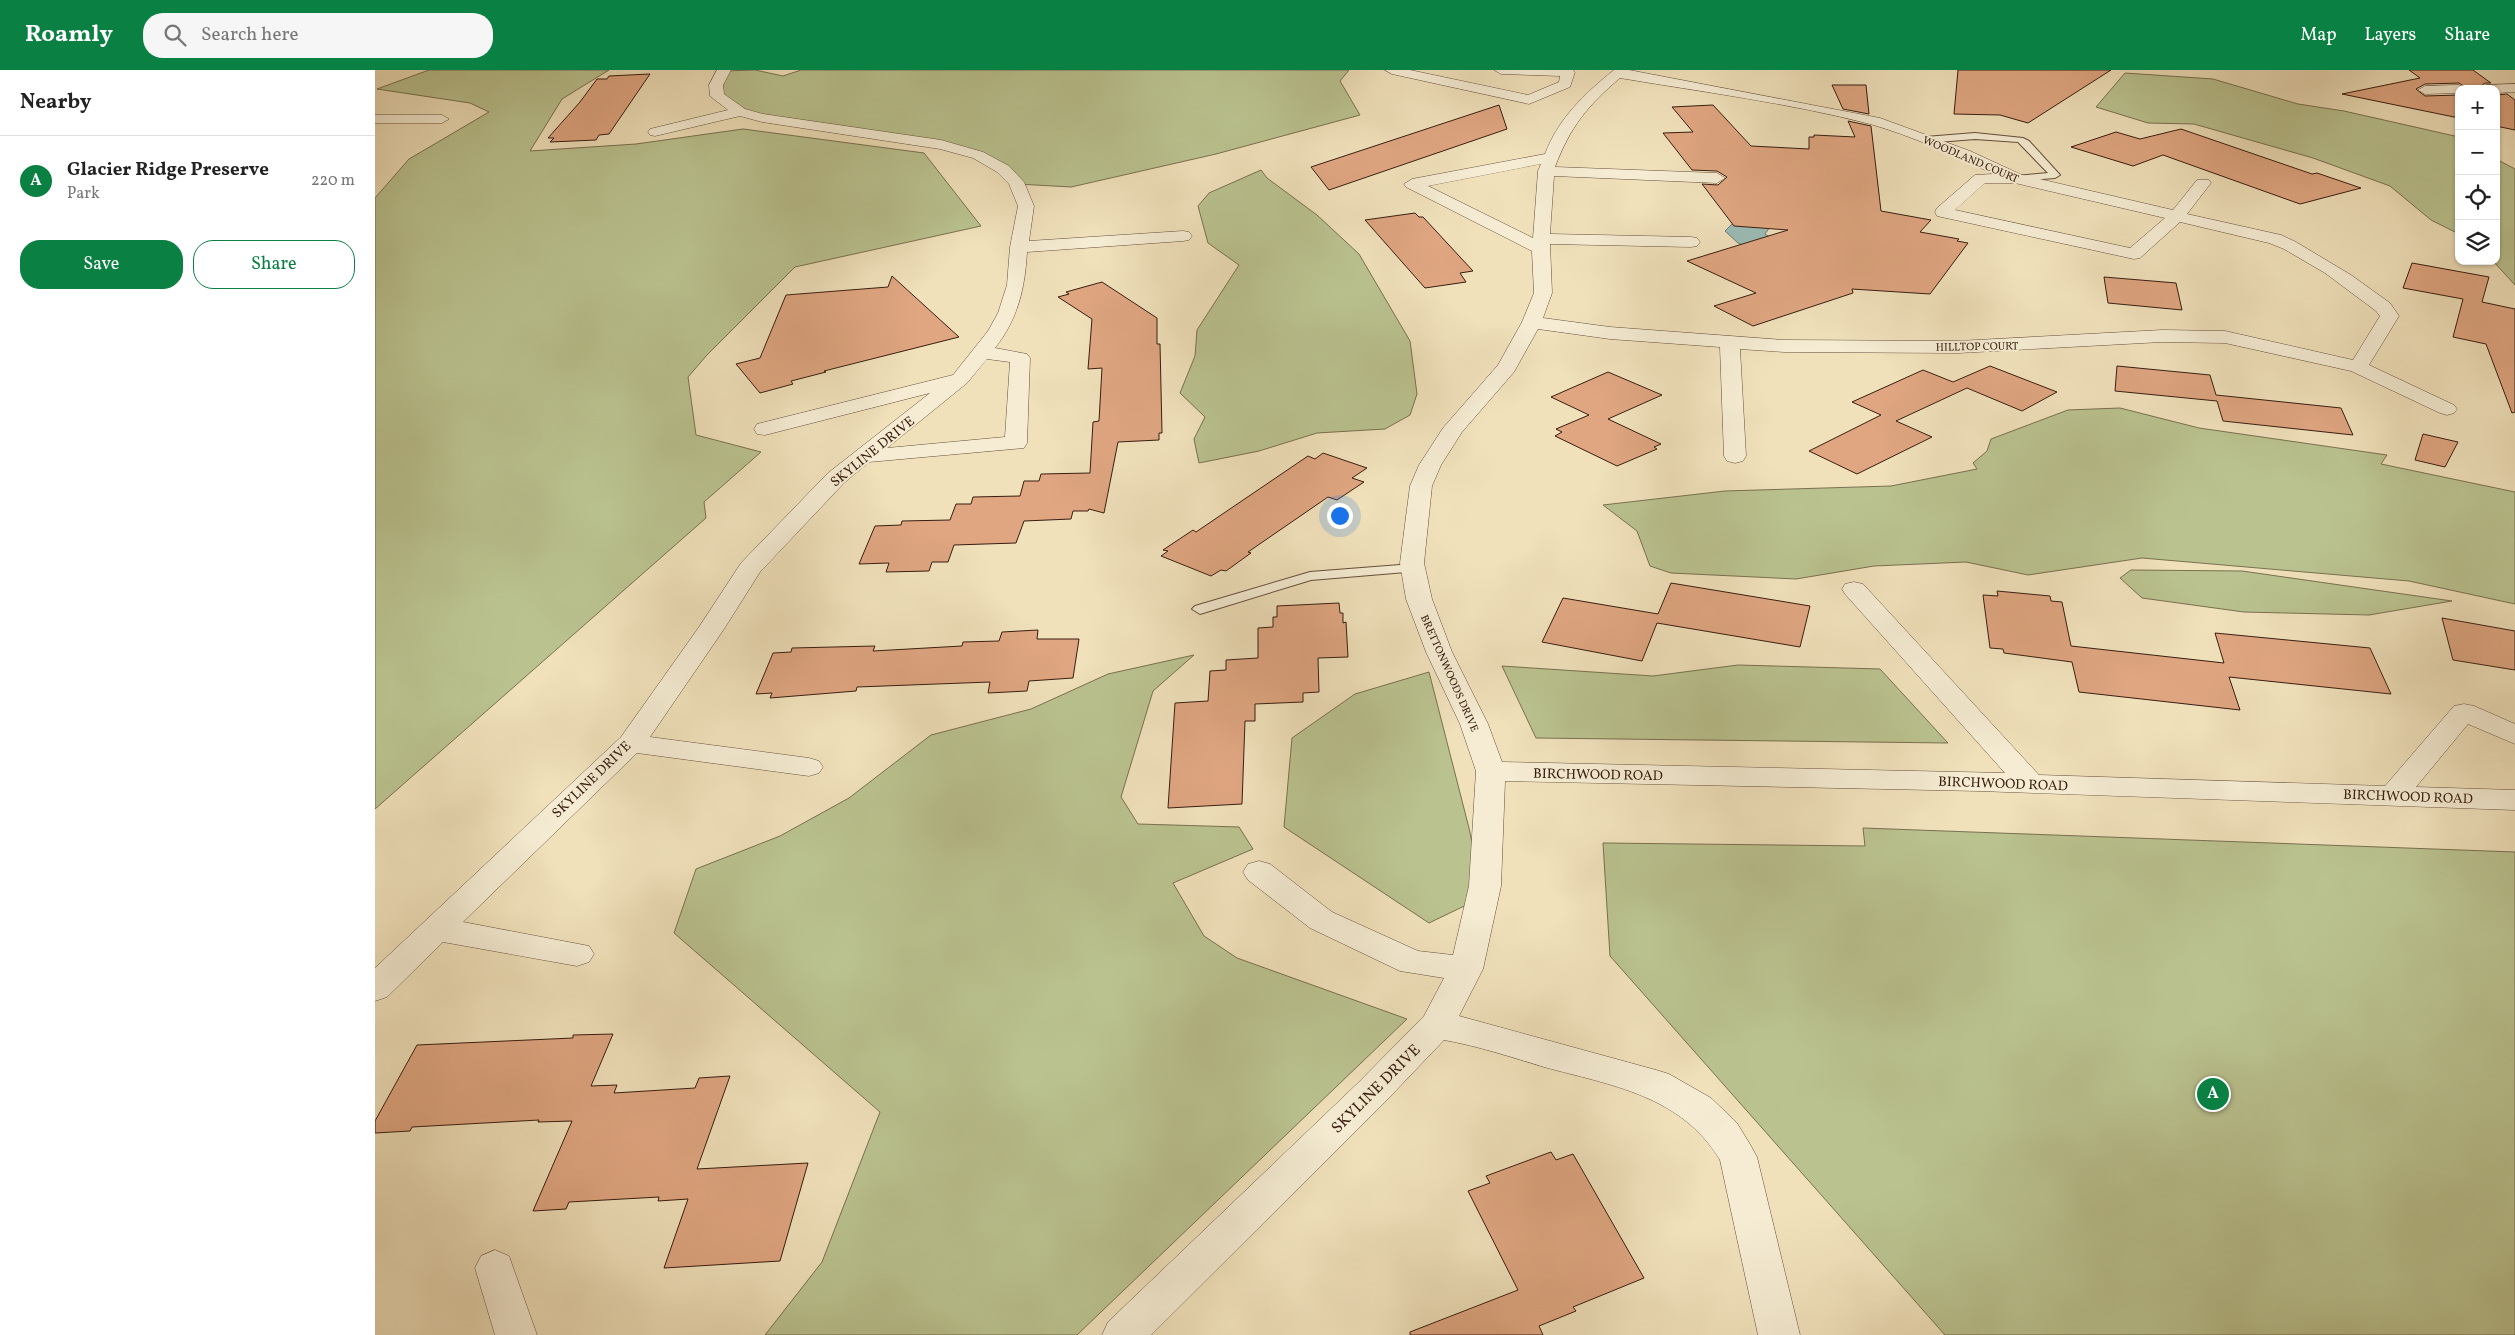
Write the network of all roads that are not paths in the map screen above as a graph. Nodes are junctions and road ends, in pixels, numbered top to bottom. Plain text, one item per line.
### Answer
1 (724, 70) edge
2 (1392, 70) edge
3 (1501, 70) edge
4 (1621, 72) edge
5 (1703, 73) dead end
6 (1683, 83) junction
7 (1582, 86) junction
8 (1786, 88) dead end
9 (2515, 88) edge
10 (2500, 89) edge
11 (2425, 90) dead end
12 (2455, 90) edge
13 (1768, 99) junction
14 (740, 112) junction
15 (375, 119) edge
16 (442, 120) dead end
17 (655, 132) dead end
18 (1925, 140) junction
19 (1548, 164) junction
20 (1717, 178) dead end
21 (2017, 179) junction
22 (2203, 183) dead end
23 (2176, 217) junction
24 (1183, 236) dead end
25 (1691, 242) dead end
26 (1541, 244) junction
27 (1019, 247) junction
28 (1532, 322) junction
29 (1730, 344) junction
30 (983, 352) junction
31 (2358, 368) junction
32 (960, 379) junction
33 (2447, 408) dead end
34 (765, 429) dead end
35 (867, 456) junction
36 (1735, 456) dead end
37 (1413, 568) junction
38 (1854, 589) dead end
39 (1199, 609) dead end
40 (2515, 735) edge
41 (631, 743) junction
42 (809, 766) dead end
43 (1491, 771) junction
44 (2032, 785) junction
45 (2393, 796) junction
46 (2515, 800) edge
47 (1259, 872) dead end
48 (435, 928) junction
49 (577, 954) dead end
50 (1466, 969) junction
51 (375, 988) edge
52 (1437, 1025) junction
53 (495, 1268) dead end
54 (516, 1335) edge
55 (1123, 1335) edge
56 (1779, 1335) edge

1 - 14 street, SKYLINE DRIVE
2 - 7 street
3 - 7 street
4 - 6 street, WOODLAND COURT
4 - 7 street, BRETTONWOODS DRIVE
5 - 6 street
6 - 13 street, WOODLAND COURT
7 - 19 street, BRETTONWOODS DRIVE
8 - 13 street
9 - 10 street
11 - 12 street
13 - 18 street, WOODLAND COURT
14 - 17 street
14 - 27 street, SKYLINE DRIVE
15 - 16 street
18 - 21 street, WOODLAND COURT
18 - 21 lane
19 - 20 street
19 - 26 street, BRETTONWOODS DRIVE
19 - 26 street
21 - 23 street, WOODLAND COURT
21 - 23 street
22 - 23 street
23 - 31 street, WOODLAND COURT
24 - 27 street
25 - 26 street
26 - 28 street, BRETTONWOODS DRIVE
27 - 30 street, SKYLINE DRIVE
28 - 29 street, HILLTOP COURT
28 - 37 street, BRETTONWOODS DRIVE
29 - 31 street, HILLTOP COURT
29 - 36 street
30 - 32 street, SKYLINE DRIVE
30 - 35 street
31 - 33 street, HILLTOP COURT
32 - 34 street
32 - 35 street, SKYLINE DRIVE
35 - 41 street, SKYLINE DRIVE
37 - 39 lane
37 - 43 street, BRETTONWOODS DRIVE
38 - 44 street
40 - 45 street
41 - 42 street
41 - 48 street, SKYLINE DRIVE
43 - 44 street, BIRCHWOOD ROAD
43 - 50 street, SKYLINE DRIVE
44 - 45 street, BIRCHWOOD ROAD
45 - 46 street, BIRCHWOOD ROAD
47 - 50 street
48 - 49 street
48 - 51 street, SKYLINE DRIVE
50 - 52 street, SKYLINE DRIVE
52 - 55 street, SKYLINE DRIVE
52 - 56 street
53 - 54 street

